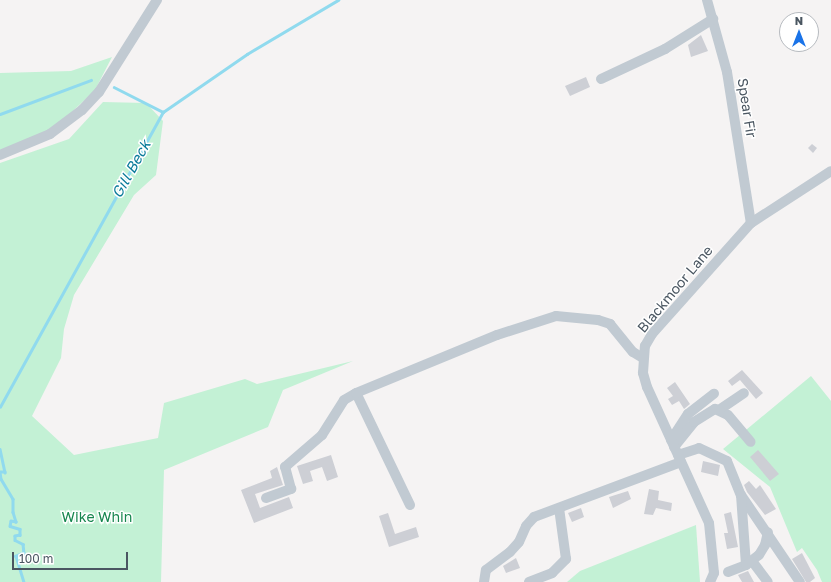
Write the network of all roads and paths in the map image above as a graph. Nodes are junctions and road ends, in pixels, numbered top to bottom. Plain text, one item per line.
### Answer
1 (157, 0) edge
2 (707, 0) edge
3 (713, 19) junction
4 (600, 80) dead end
5 (0, 155) edge
6 (831, 171) edge
7 (751, 223) junction
8 (643, 358) junction
9 (356, 393) junction
10 (744, 393) dead end
11 (714, 394) dead end
12 (719, 410) junction
13 (751, 442) dead end
14 (676, 451) junction
15 (741, 495) junction
16 (266, 498) dead end
17 (410, 505) dead end
18 (559, 508) junction
19 (768, 532) junction
20 (749, 563) junction
21 (728, 572) junction
22 (712, 578) edge
23 (484, 582) edge
24 (529, 582) edge
25 (733, 582) edge
26 (768, 582) edge
27 (800, 582) edge

1 - 5 street
2 - 3 street, Spear Fir
3 - 4 street
3 - 7 street, Spear Fir
6 - 7 street, Blackmoor Lane
7 - 8 street, Blackmoor Lane
8 - 9 street
8 - 14 street, Blackmoor Lane
9 - 16 street
9 - 17 street
10 - 12 street
11 - 14 street
12 - 13 street
12 - 14 street
14 - 15 street
14 - 18 street
14 - 22 street, Blackmoor Lane
15 - 19 street
15 - 20 street
18 - 23 street
18 - 24 street
19 - 20 street
19 - 27 street
20 - 21 street
20 - 26 street
21 - 22 street
21 - 25 street

